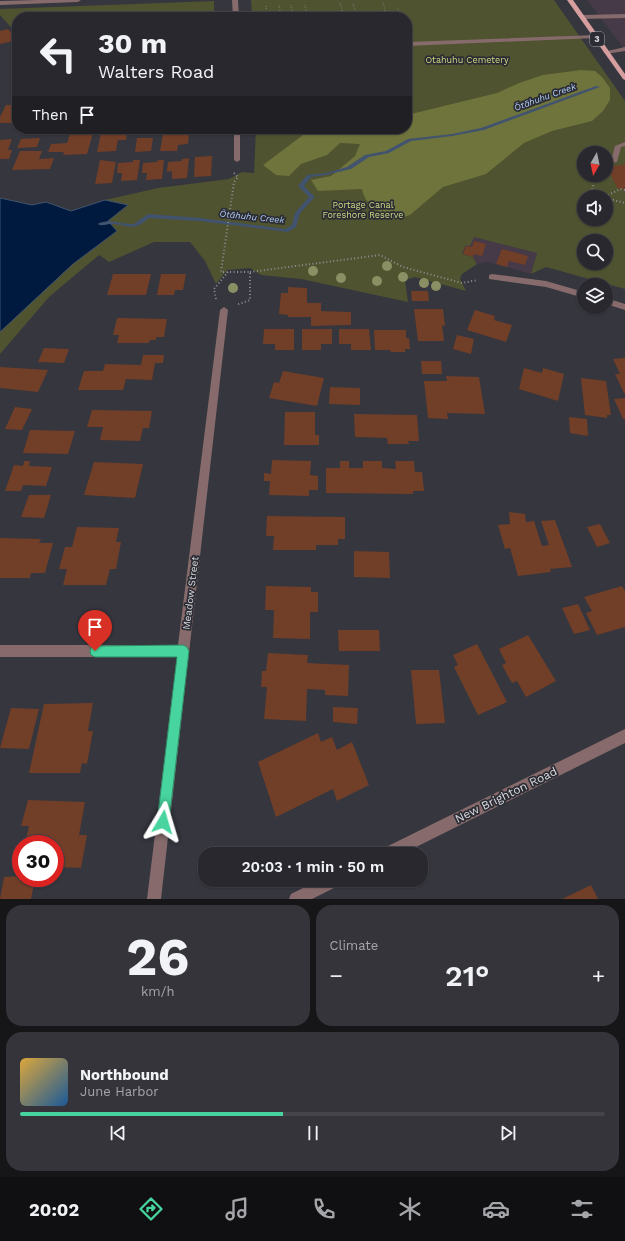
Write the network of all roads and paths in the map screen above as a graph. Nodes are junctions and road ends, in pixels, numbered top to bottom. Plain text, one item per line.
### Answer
1 (78, 0) edge
2 (235, 0) edge
3 (570, 0) edge
4 (340, 2) dead end
5 (0, 3) edge
6 (383, 3) dead end
7 (353, 4) dead end
8 (279, 5) dead end
9 (291, 5) dead end
10 (305, 5) dead end
11 (266, 6) dead end
12 (398, 9) dead end
13 (236, 12) edge
14 (267, 12) edge
15 (280, 12) edge
16 (292, 12) edge
17 (306, 12) edge
18 (343, 12) edge
19 (355, 12) edge
20 (386, 12) edge
21 (399, 12) edge
22 (625, 16) edge
23 (582, 18) junction
24 (596, 36) junction
25 (412, 44) edge
26 (625, 49) edge
27 (606, 52) junction
28 (625, 78) edge
29 (237, 134) edge
30 (625, 144) edge
31 (238, 160) dead end
32 (614, 162) dead end
33 (234, 182) dead end
34 (625, 190) edge
35 (613, 194) edge
36 (613, 200) edge
37 (625, 203) edge
38 (228, 272) junction
39 (250, 272) junction
40 (492, 277) joint
41 (577, 293) edge
42 (613, 304) edge
43 (625, 307) edge
44 (224, 310) junction
45 (0, 651) edge
46 (183, 651) junction
47 (625, 736) edge
48 (401, 847) edge
49 (321, 887) edge
50 (154, 899) edge
51 (296, 899) edge

1 - 5 street
2 - 13 street
3 - 23 main road, 3
4 - 18 path
6 - 20 path
7 - 19 path
8 - 15 path
9 - 16 path
10 - 17 path
11 - 14 path
12 - 21 path
22 - 23 street
23 - 24 main road, 3
24 - 25 street
24 - 27 main road, 3
26 - 27 street
27 - 28 main road, 3
29 - 31 street
30 - 32 street
33 - 38 path
34 - 35 path
36 - 37 path
38 - 39 path
38 - 44 path
39 - 40 path
39 - 44 path
40 - 41 street
42 - 43 street
44 - 46 street, Meadow Street
45 - 46 street
46 - 50 street, Meadow Street
47 - 48 street, New Brighton Road
49 - 51 street

